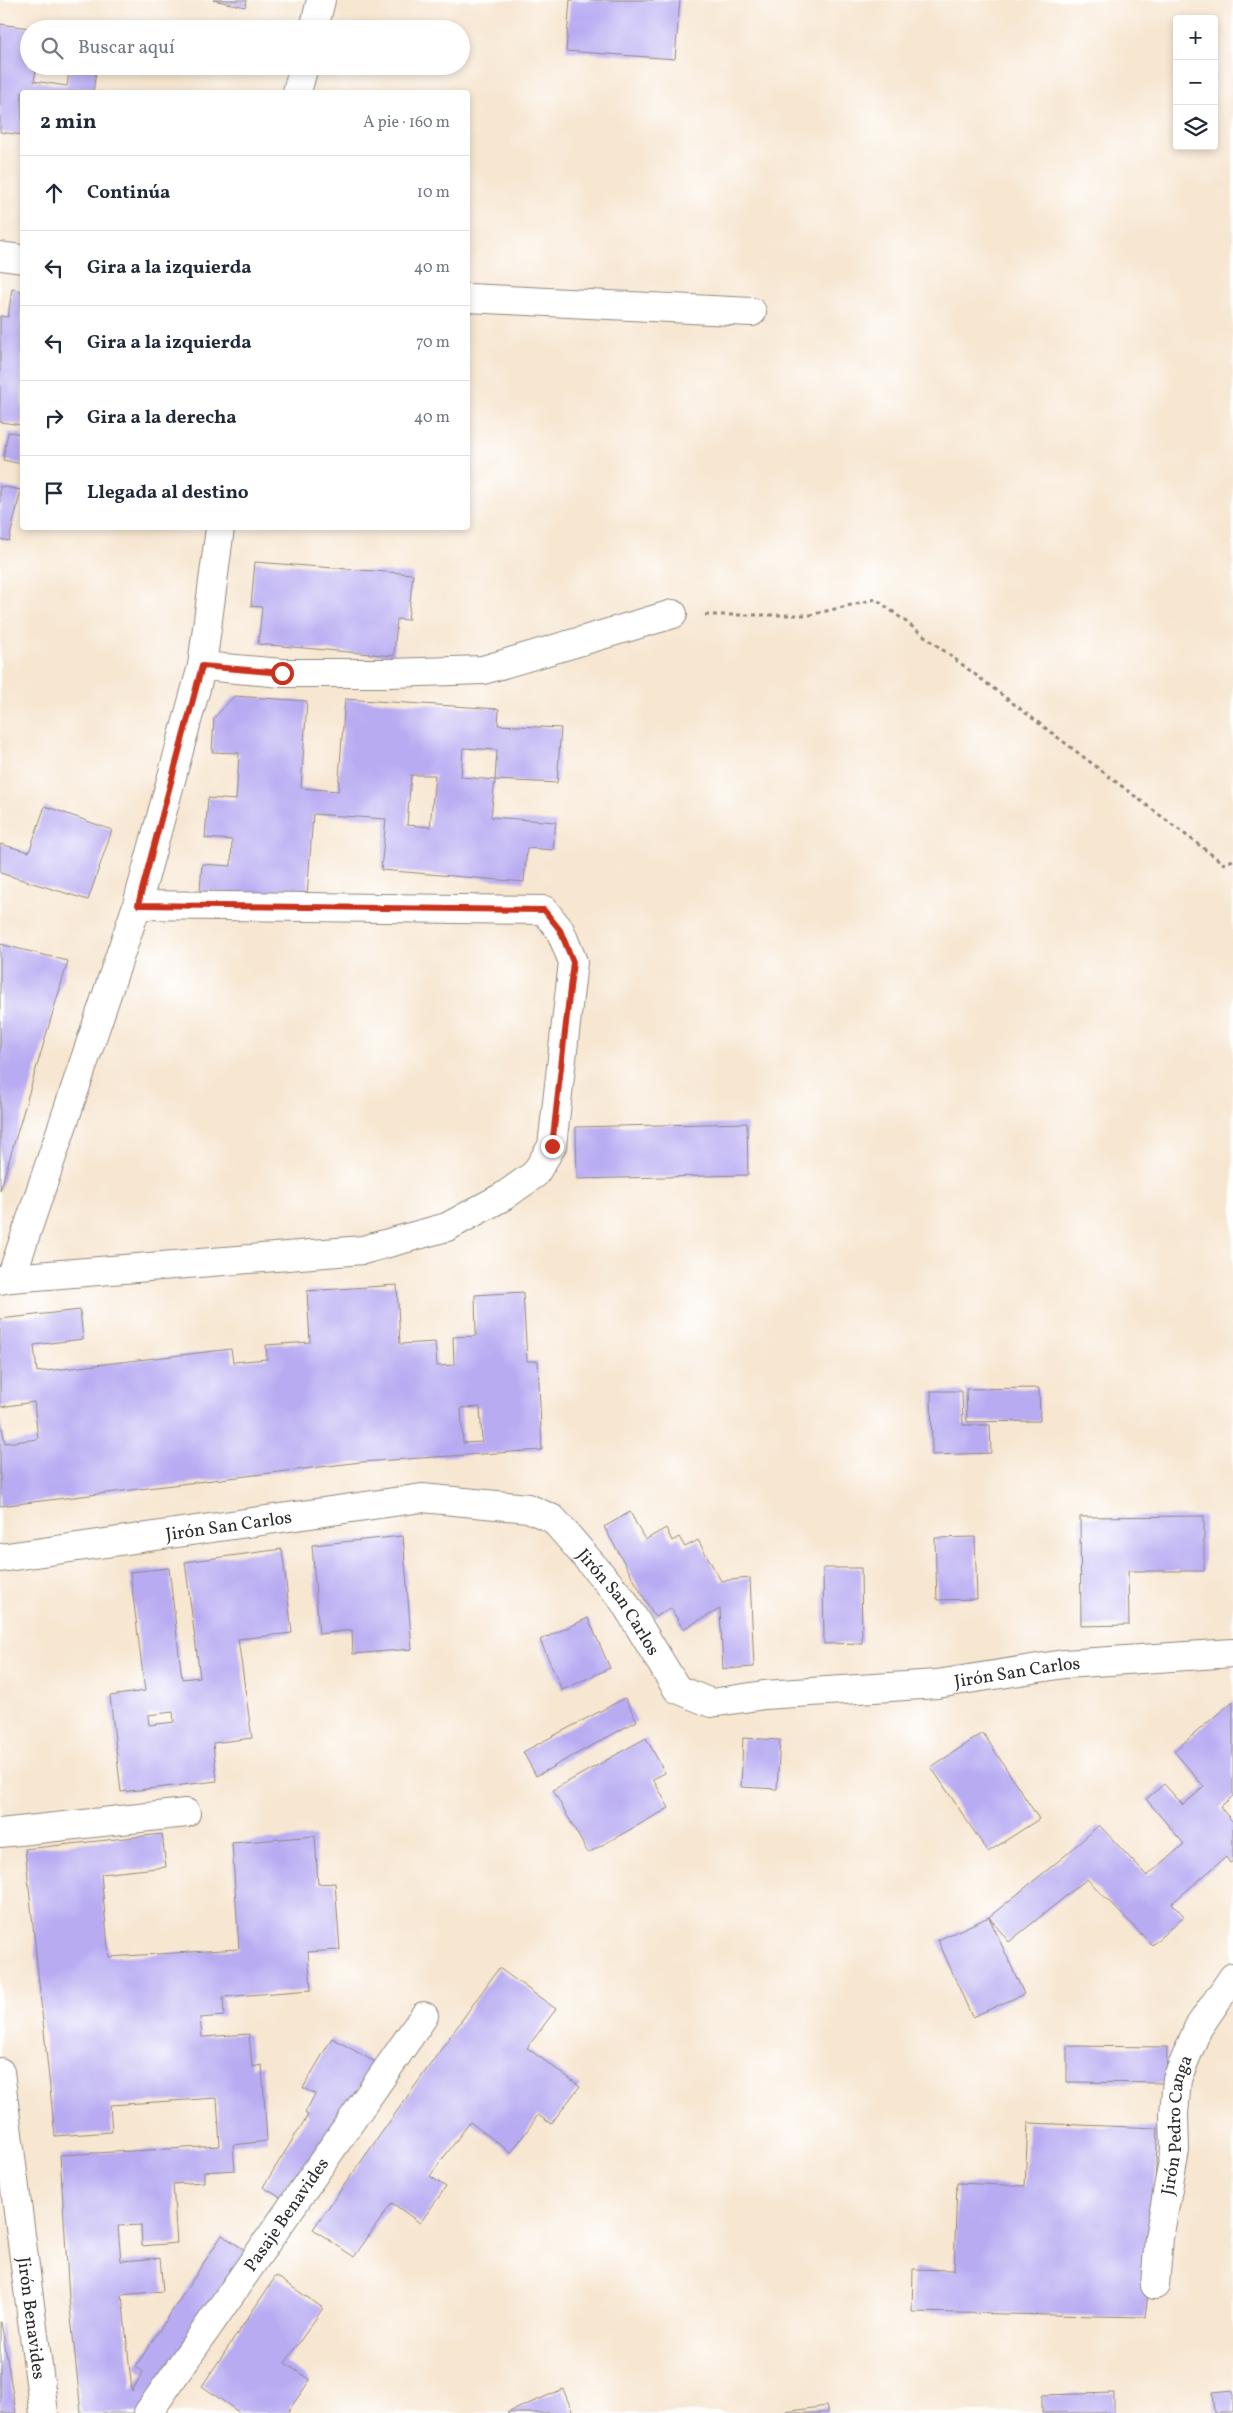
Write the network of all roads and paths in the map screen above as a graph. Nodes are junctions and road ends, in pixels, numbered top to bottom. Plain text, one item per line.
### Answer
1 (321, 0) edge
2 (316, 20) edge
3 (302, 75) edge
4 (298, 90) edge
5 (0, 256) edge
6 (20, 258) edge
7 (470, 298) edge
8 (752, 312) dead end
9 (220, 530) edge
10 (673, 614) joint
11 (202, 666) junction
12 (1233, 860) edge
13 (138, 905) junction
14 (5, 1279) edge
15 (0, 1558) edge
16 (1233, 1653) edge
17 (186, 1813) dead end
18 (0, 1833) edge
19 (1233, 1977) edge
20 (424, 2016) dead end
21 (0, 2072) edge
22 (1155, 2285) dead end
23 (44, 2413) edge
24 (148, 2413) edge

1 - 2 street
3 - 4 street
5 - 6 street
7 - 8 street
9 - 11 street
10 - 11 street
10 - 12 path
11 - 13 street
13 - 14 street
13 - 14 street
15 - 16 street, Jirón San Carlos
17 - 18 street
19 - 22 street, Jirón Pedro Canga
20 - 24 street, Pasaje Benavides
21 - 23 street, Jirón Benavides

